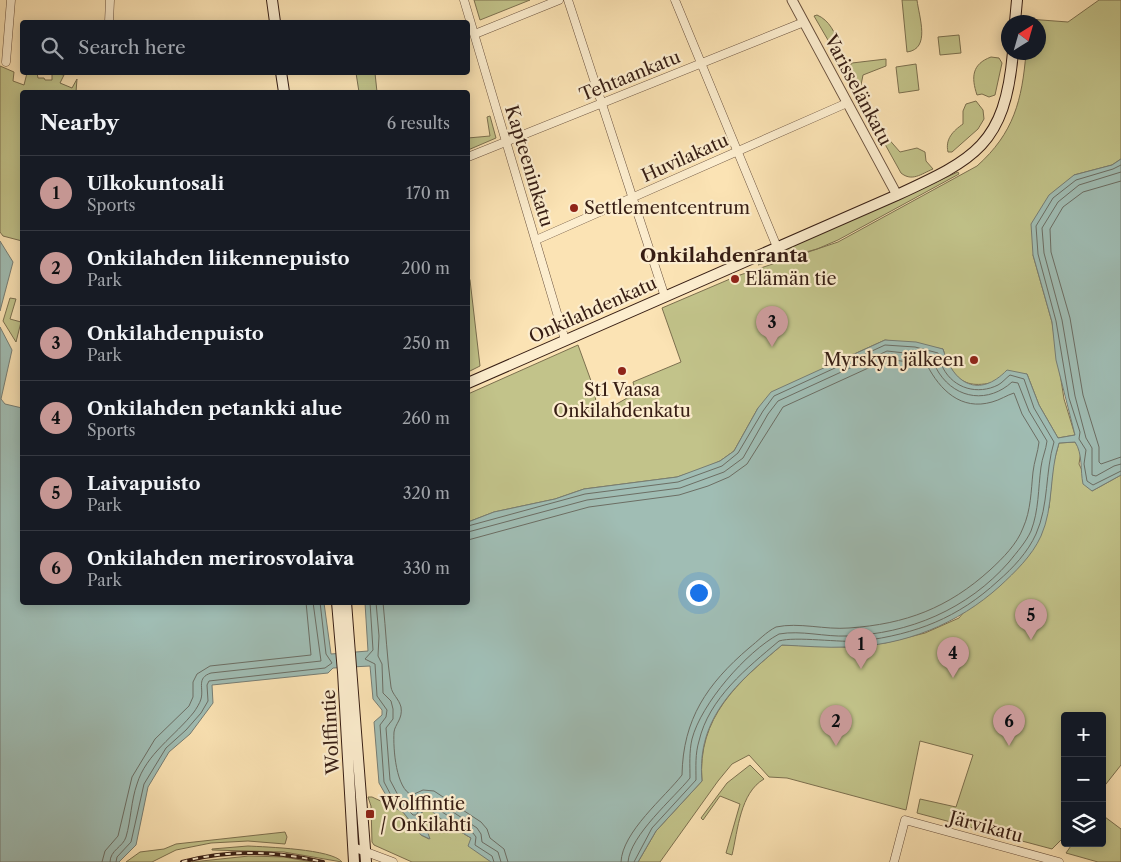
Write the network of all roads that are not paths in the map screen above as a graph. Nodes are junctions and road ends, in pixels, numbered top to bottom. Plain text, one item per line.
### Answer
1 (11, 0) edge
2 (110, 0) edge
3 (272, 0) edge
4 (464, 0) edge
5 (559, 0) edge
6 (568, 0) edge
7 (676, 0) edge
8 (792, 0) edge
9 (1017, 0) edge
10 (1016, 15) edge
11 (109, 20) edge
12 (274, 20) edge
13 (804, 22) junction
14 (475, 34) junction
15 (1012, 60) edge
16 (6, 62) dead end
17 (701, 63) junction
18 (281, 75) edge
19 (284, 90) edge
20 (602, 103) junction
21 (847, 103) junction
22 (506, 142) junction
23 (738, 151) junction
24 (470, 156) edge
25 (897, 195) junction
26 (632, 197) junction
27 (536, 240) junction
28 (777, 247) junction
29 (665, 297) junction
30 (565, 340) junction
31 (470, 382) edge
32 (338, 605) edge
33 (346, 605) edge
34 (345, 648) junction
35 (348, 672) junction
36 (353, 847) junction
37 (365, 857) edge
38 (354, 862) edge
39 (393, 862) edge
40 (894, 862) edge
41 (1057, 862) edge

1 - 16 street
2 - 11 street
3 - 12 main road
4 - 14 street, Kapteeninkatu
5 - 14 street
6 - 20 street
7 - 17 street
8 - 13 street, Varisselänkatu
9 - 10 main road
13 - 17 street, Tehtaankatu
13 - 21 street, Varisselänkatu
14 - 22 street, Kapteeninkatu
15 - 25 main road, Onkilahdenkatu
17 - 20 street, Tehtaankatu
17 - 23 street
18 - 19 main road
20 - 22 street, Tehtaankatu
20 - 26 street
21 - 23 street, Huvilakatu
21 - 25 street, Varisselänkatu
22 - 24 street, Tehtaankatu
22 - 27 street, Kapteeninkatu
23 - 26 street, Huvilakatu
23 - 28 street
25 - 28 main road, Onkilahdenkatu
26 - 27 street, Huvilakatu
26 - 29 street
27 - 30 street, Kapteeninkatu
28 - 29 main road, Onkilahdenkatu
29 - 30 main road, Onkilahdenkatu
30 - 31 main road, Onkilahdenkatu
32 - 34 main road, Wolffintie
33 - 34 main road, Wolffintie
34 - 35 main road, Wolffintie
35 - 36 main road, Wolffintie
35 - 37 main road, Wolffintie
36 - 37 street
36 - 38 main road, Wolffintie
37 - 39 street
40 - 41 street, Järvikatu

